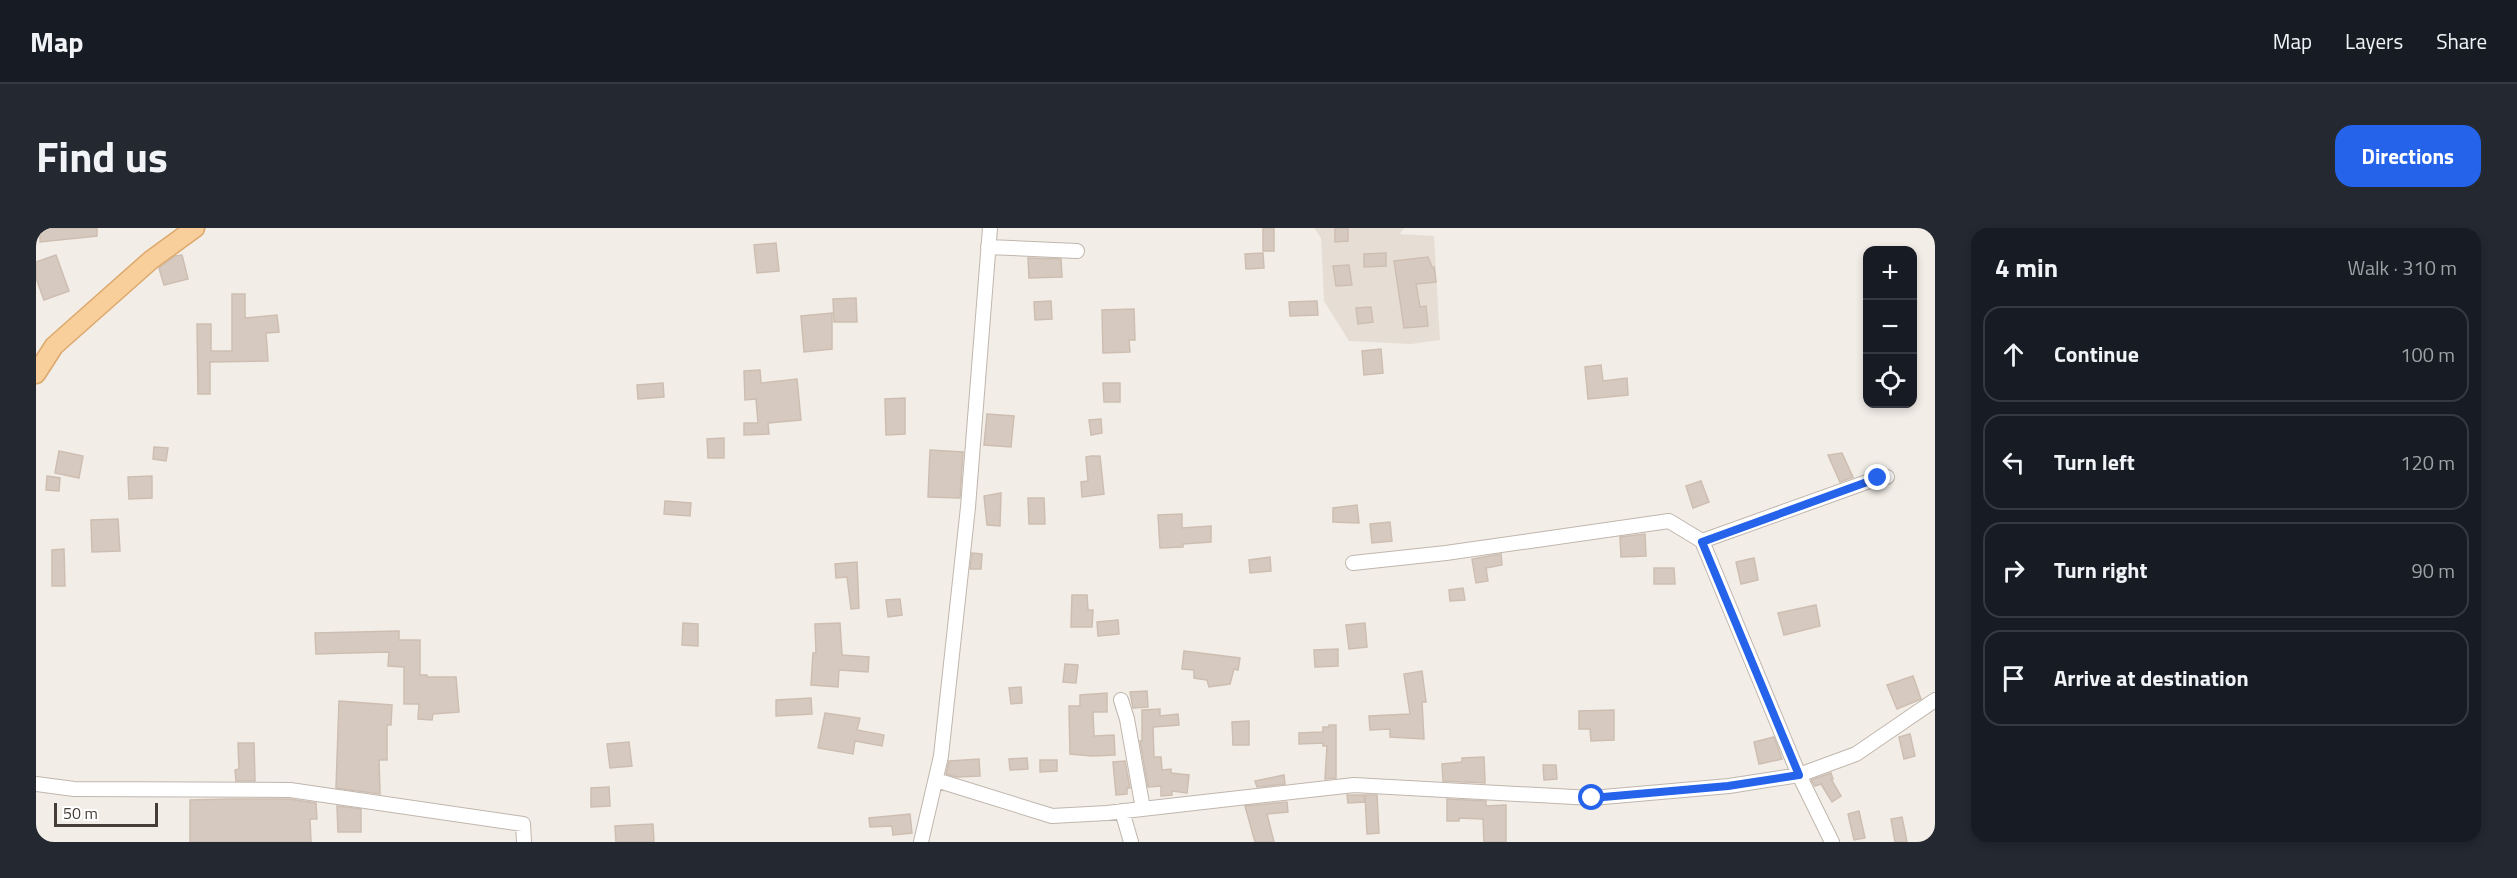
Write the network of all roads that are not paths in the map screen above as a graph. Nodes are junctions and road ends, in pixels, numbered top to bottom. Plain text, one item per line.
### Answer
1 (195, 228) edge
2 (990, 228) edge
3 (988, 247) junction
4 (1077, 251) dead end
5 (36, 374) edge
6 (1887, 477) dead end
7 (1702, 542) junction
8 (1353, 563) dead end
9 (1121, 700) dead end
10 (1935, 700) edge
11 (1799, 775) junction
12 (936, 780) junction
13 (36, 784) edge
14 (1143, 809) junction
15 (1122, 812) junction
16 (524, 842) edge
17 (921, 842) edge
18 (1131, 842) edge
19 (1832, 842) edge

1 - 5 main road
2 - 3 street
3 - 4 street
3 - 12 street
6 - 7 street
7 - 8 street
7 - 11 street
9 - 14 street
10 - 11 street
11 - 14 street
11 - 19 street
12 - 15 street
12 - 17 street
13 - 16 street
14 - 15 street
15 - 18 street

